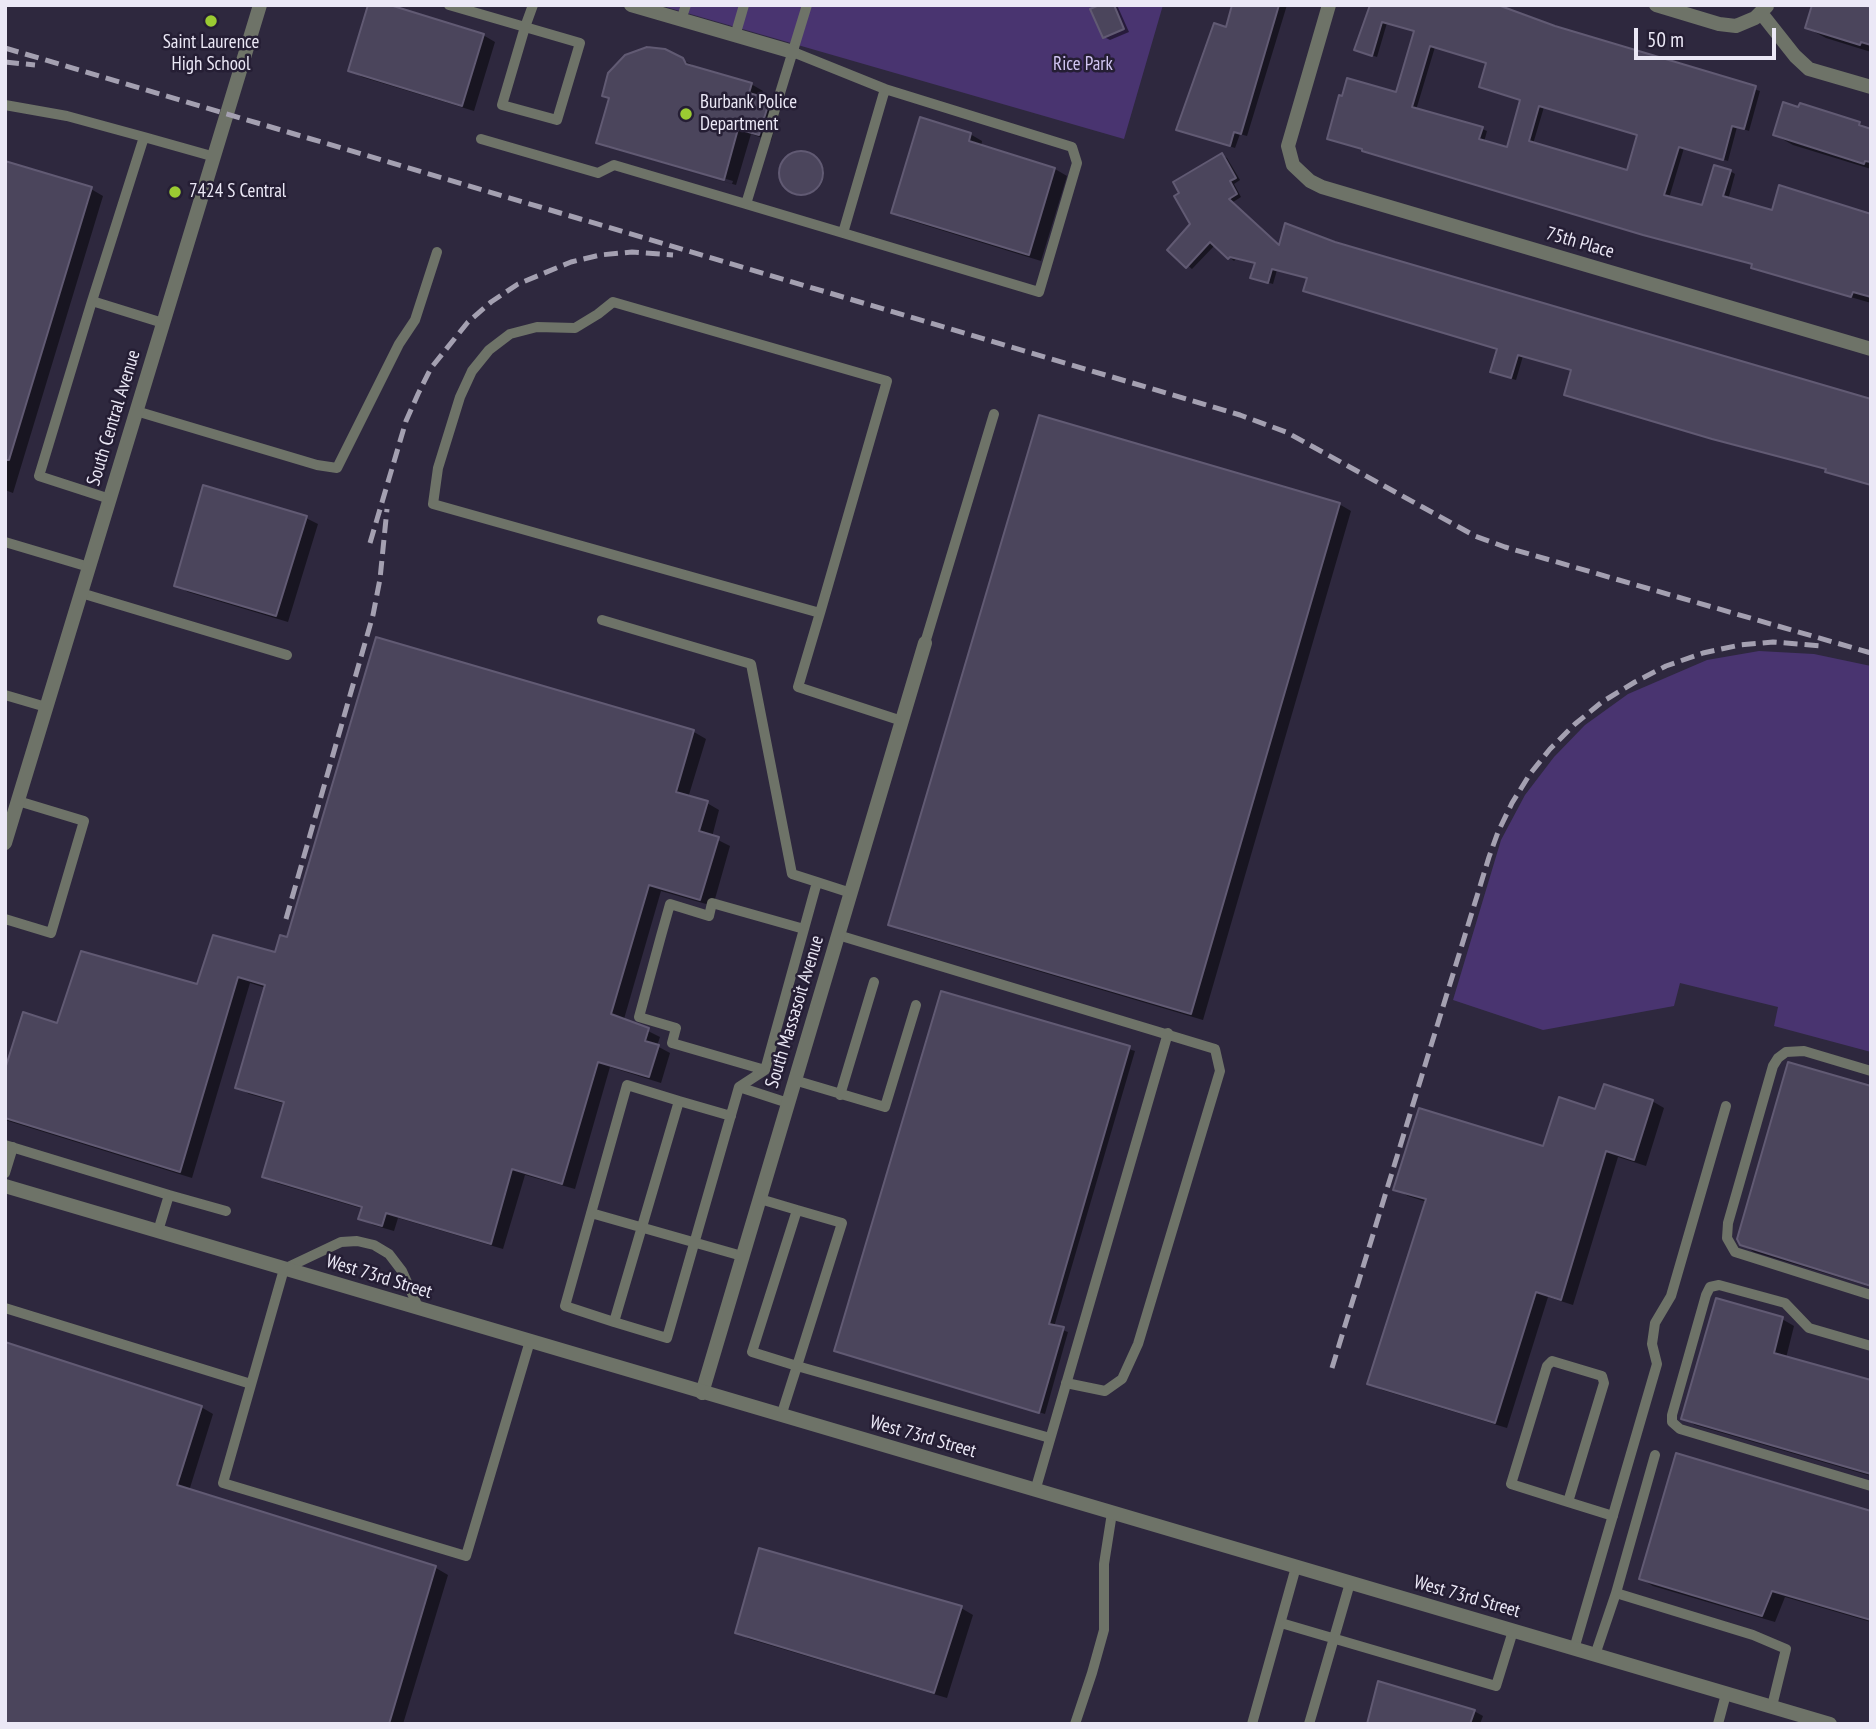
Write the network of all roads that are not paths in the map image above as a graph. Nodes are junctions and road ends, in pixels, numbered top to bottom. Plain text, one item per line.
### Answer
1 (260, 5) edge
2 (449, 5) edge
3 (533, 5) edge
4 (631, 5) edge
5 (686, 5) edge
6 (744, 5) edge
7 (807, 5) edge
8 (1329, 5) edge
9 (1656, 5) edge
10 (1764, 9) edge
11 (681, 20) junction
12 (525, 27) junction
13 (735, 36) junction
14 (793, 52) junction
15 (1871, 87) edge
16 (885, 89) junction
17 (5, 105) edge
18 (144, 137) junction
19 (481, 139) dead end
20 (215, 157) junction
21 (746, 204) junction
22 (843, 233) junction
23 (437, 252) dead end
24 (92, 301) junction
25 (163, 323) junction
26 (1871, 349) edge
27 (136, 411) junction
28 (994, 414) dead end
29 (110, 499) junction
30 (5, 542) edge
31 (89, 567) junction
32 (81, 593) junction
33 (820, 613) junction
34 (603, 620) dead end
35 (925, 643) joint
36 (287, 654) dead end
37 (5, 695) edge
38 (46, 707) junction
39 (902, 721) junction
40 (18, 802) junction
41 (5, 843) edge
42 (817, 883) junction
43 (851, 893) junction
44 (5, 919) edge
45 (804, 929) junction
46 (838, 935) junction
47 (874, 982) dead end
48 (916, 1005) dead end
49 (1168, 1033) junction
50 (765, 1070) junction
51 (1871, 1071) edge
52 (794, 1080) junction
53 (739, 1087) junction
54 (840, 1095) junction
55 (679, 1101) junction
56 (788, 1103) junction
57 (1726, 1106) dead end
58 (731, 1116) junction
59 (9, 1146) edge
60 (5, 1173) edge
61 (5, 1186) edge
62 (169, 1195) junction
63 (760, 1199) junction
64 (797, 1210) junction
65 (226, 1211) dead end
66 (591, 1213) junction
67 (641, 1227) junction
68 (158, 1231) junction
69 (694, 1242) junction
70 (742, 1256) junction
71 (284, 1269) junction
72 (1871, 1295) edge
73 (5, 1308) edge
74 (419, 1309) junction
75 (614, 1322) junction
76 (530, 1341) junction
77 (1871, 1346) edge
78 (797, 1366) junction
79 (1066, 1383) junction
80 (251, 1384) junction
81 (702, 1392) junction
82 (781, 1416) junction
83 (1050, 1438) junction
84 (1655, 1455) dead end
85 (1871, 1486) edge
86 (1035, 1490) junction
87 (1568, 1502) junction
88 (1112, 1513) junction
89 (1613, 1516) junction
90 (1296, 1567) junction
91 (1350, 1583) junction
92 (1616, 1593) junction
93 (1281, 1623) junction
94 (1513, 1631) junction
95 (1334, 1638) junction
96 (1574, 1649) junction
97 (1595, 1656) junction
98 (1726, 1694) junction
99 (1772, 1706) junction
100 (1075, 1724) edge
101 (1252, 1724) edge
102 (1309, 1724) edge
103 (1718, 1724) edge
104 (1830, 1724) edge

1 - 20 street, South Central Avenue
2 - 12 lane
3 - 12 lane
4 - 11 street
5 - 11 lane
6 - 13 lane
7 - 14 lane
8 - 26 street, 75th Place
9 - 10 street
10 - 15 street
11 - 13 street
12 - 12 lane
13 - 14 street
14 - 16 lane
14 - 21 lane
16 - 22 lane
16 - 22 lane
17 - 18 lane
18 - 20 lane
18 - 24 lane
19 - 21 lane
20 - 25 street, South Central Avenue
21 - 22 lane
23 - 27 lane
24 - 25 lane
24 - 29 lane
25 - 27 street, South Central Avenue
27 - 29 street, South Central Avenue
28 - 35 lane
29 - 31 street, South Central Avenue
30 - 31 lane
31 - 32 street, South Central Avenue
32 - 36 lane
32 - 38 street, South Central Avenue
33 - 33 lane
33 - 39 lane
34 - 42 lane
35 - 39 street, South Massasoit Avenue
37 - 38 lane
38 - 40 street, South Central Avenue
39 - 43 street, South Massasoit Avenue
40 - 41 street, South Central Avenue
40 - 44 lane
42 - 43 lane
42 - 45 lane
43 - 46 street, South Massasoit Avenue
45 - 50 lane
45 - 50 lane
46 - 49 lane
46 - 52 street, South Massasoit Avenue
47 - 54 lane
48 - 54 lane
49 - 79 lane
49 - 79 lane
50 - 53 lane
51 - 72 lane
52 - 54 lane
52 - 56 street, South Massasoit Avenue
53 - 56 lane
53 - 58 lane
55 - 58 lane
55 - 66 lane
55 - 67 lane
56 - 63 street, South Massasoit Avenue
57 - 89 lane
58 - 69 lane
59 - 60 lane
59 - 62 lane
61 - 68 street, West 73rd Street
62 - 65 lane
62 - 68 lane
63 - 64 lane
63 - 70 street, South Massasoit Avenue
64 - 78 lane
64 - 78 lane
66 - 67 lane
66 - 75 lane
67 - 69 lane
67 - 75 lane
68 - 71 street, West 73rd Street
69 - 70 lane
69 - 75 lane
70 - 81 street, South Massasoit Avenue
71 - 74 street, West 73rd Street
71 - 74 lane
71 - 80 lane
73 - 80 lane
74 - 76 street, West 73rd Street
76 - 80 lane
76 - 81 street, West 73rd Street
77 - 85 lane
78 - 82 lane
78 - 83 lane
79 - 83 lane
81 - 82 street, West 73rd Street
82 - 86 street, West 73rd Street
83 - 86 lane
84 - 92 lane
86 - 88 street, West 73rd Street
87 - 87 lane
87 - 89 lane
88 - 90 street, West 73rd Street
88 - 100 lane
89 - 96 lane
90 - 91 street, West 73rd Street
90 - 93 lane
91 - 94 street, West 73rd Street
91 - 95 lane
92 - 97 lane
92 - 99 lane
93 - 95 lane
93 - 101 lane
94 - 95 lane
94 - 96 street, West 73rd Street
95 - 102 lane
96 - 97 street, West 73rd Street
97 - 98 street, West 73rd Street
98 - 99 street, West 73rd Street
98 - 103 lane
99 - 104 street, West 73rd Street

